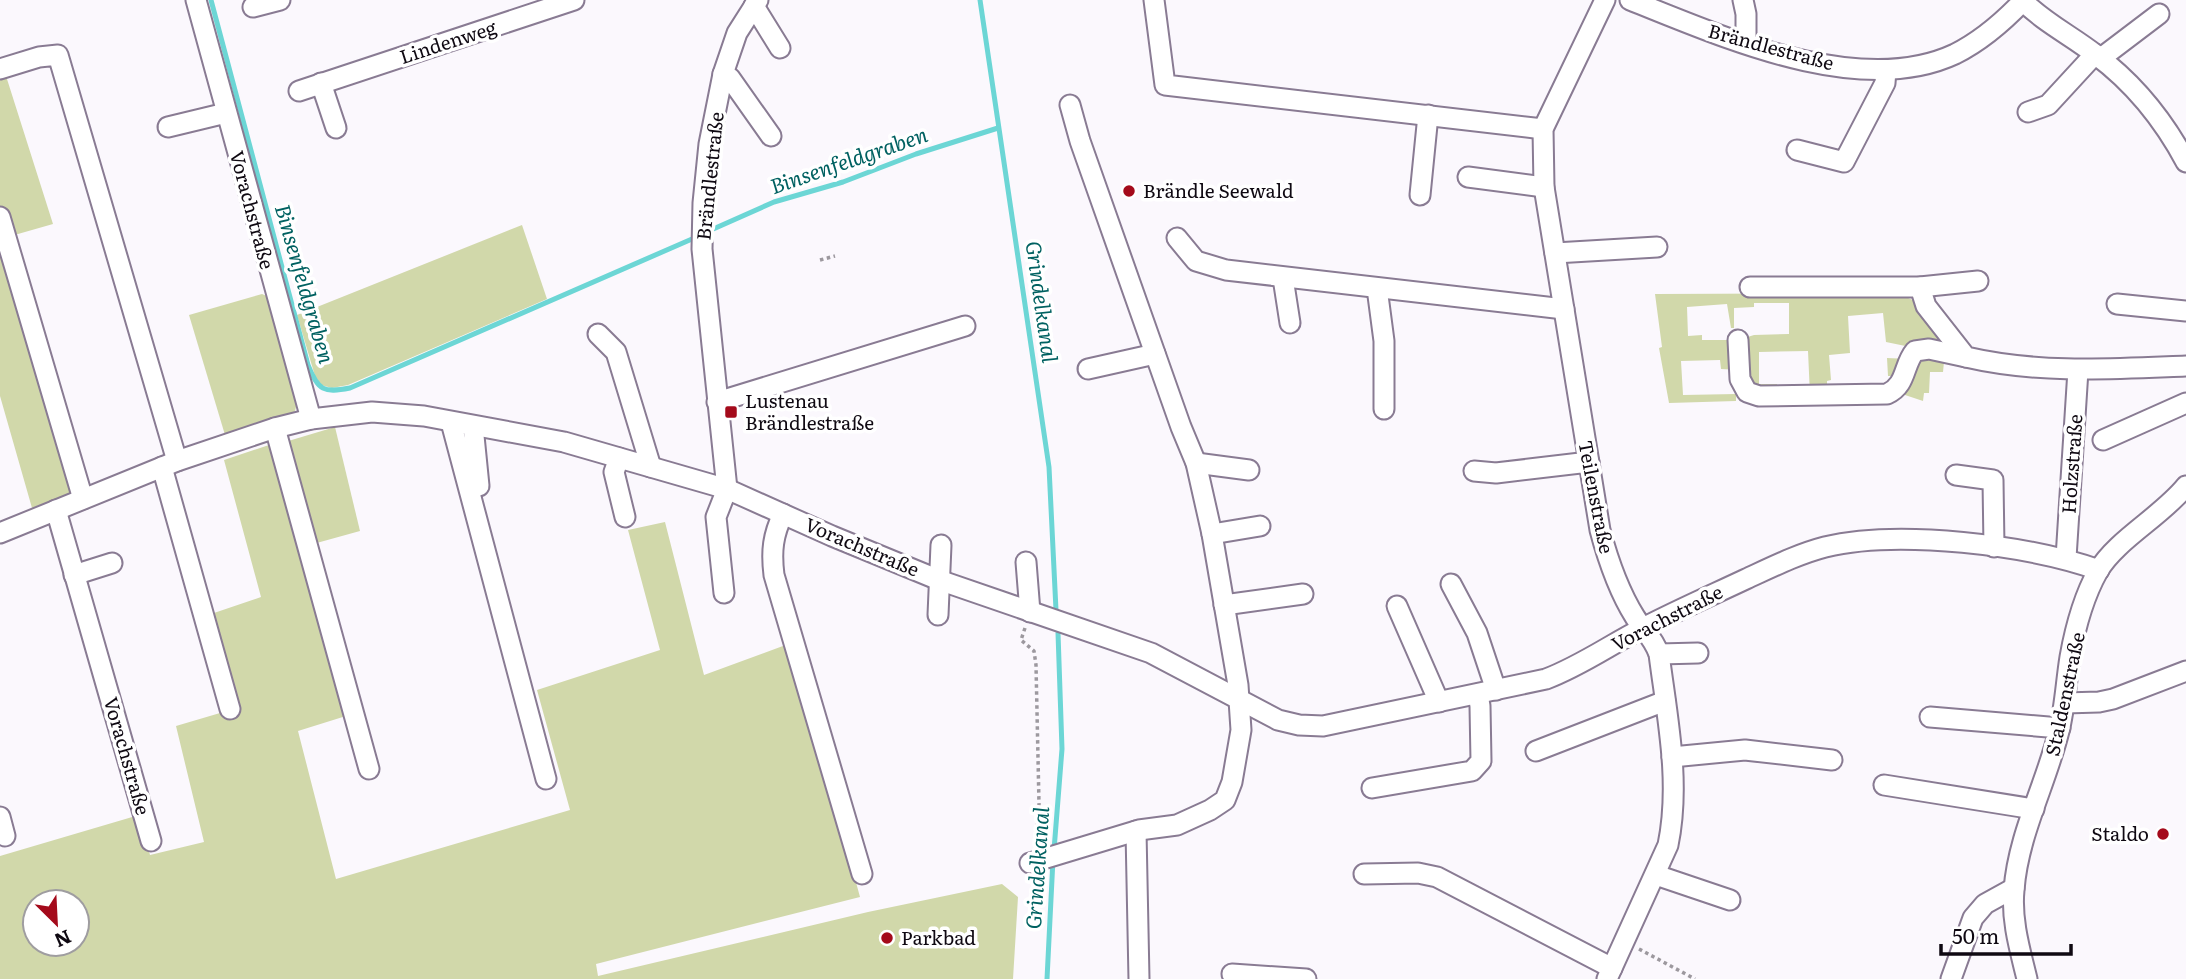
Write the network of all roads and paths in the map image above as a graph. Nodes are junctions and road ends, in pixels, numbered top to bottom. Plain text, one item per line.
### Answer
1 (197, 0) edge
2 (280, 0) edge
3 (574, 0) edge
4 (1154, 0) edge
5 (1605, 0) edge
6 (1630, 0) edge
7 (1743, 0) edge
8 (2022, 1) edge
9 (756, 3) edge
10 (253, 8) dead end
11 (2160, 14) dead end
12 (1746, 43) junction
13 (780, 48) dead end
14 (2098, 56) junction
15 (0, 69) edge
16 (1886, 69) junction
17 (723, 74) junction
18 (321, 83) junction
19 (299, 90) dead end
20 (1070, 105) dead end
21 (2028, 112) dead end
22 (226, 113) junction
23 (1428, 115) junction
24 (169, 127) dead end
25 (336, 128) dead end
26 (1543, 129) junction
27 (771, 136) dead end
28 (1797, 150) dead end
29 (2186, 162) edge
30 (1468, 177) dead end
31 (1544, 187) junction
32 (1420, 195) dead end
33 (0, 217) edge
34 (1177, 237) dead end
35 (1657, 247) dead end
36 (1555, 253) junction
37 (835, 256) dead end
38 (820, 260) dead end
39 (1283, 278) junction
40 (1978, 281) dead end
41 (1750, 287) dead end
42 (1920, 287) junction
43 (1377, 288) junction
44 (2117, 304) dead end
45 (1564, 309) junction
46 (2186, 311) edge
47 (1290, 323) dead end
48 (965, 326) dead end
49 (598, 334) dead end
50 (1738, 340) dead end
51 (2186, 353) edge
52 (1155, 354) junction
53 (1966, 356) junction
54 (2186, 367) edge
55 (1088, 369) dead end
56 (2078, 370) junction
57 (717, 402) junction
58 (2186, 403) edge
59 (1384, 409) dead end
60 (311, 419) junction
61 (451, 422) junction
62 (473, 426) junction
63 (275, 428) junction
64 (2103, 440) dead end
65 (619, 458) junction
66 (1588, 462) junction
67 (1196, 463) junction
68 (169, 464) junction
69 (651, 467) junction
70 (1249, 470) dead end
71 (1474, 471) dead end
72 (1956, 475) dead end
73 (2186, 486) edge
74 (727, 489) junction
75 (83, 499) junction
76 (56, 510) junction
77 (783, 514) junction
78 (625, 517) dead end
79 (1260, 526) dead end
80 (0, 533) edge
81 (1212, 534) junction
82 (941, 545) dead end
83 (1994, 547) junction
84 (2066, 558) junction
85 (1026, 562) dead end
86 (111, 563) dead end
87 (2099, 570) junction
88 (74, 575) junction
89 (939, 580) junction
90 (1451, 584) dead end
91 (724, 593) dead end
92 (1303, 594) dead end
93 (1224, 605) junction
94 (1397, 606) dead end
95 (1030, 612) junction
96 (937, 615) dead end
97 (1643, 628) junction
98 (1698, 653) dead end
99 (1659, 654) junction
100 (2186, 671) edge
101 (531, 679) dead end
102 (1487, 692) junction
103 (1240, 701) junction
104 (1665, 701) junction
105 (1439, 702) junction
106 (2065, 703) junction
107 (230, 709) dead end
108 (1930, 717) dead end
109 (2060, 728) junction
110 (1536, 751) dead end
111 (1672, 757) junction
112 (1832, 760) dead end
113 (369, 769) dead end
114 (546, 779) dead end
115 (1884, 785) dead end
116 (1372, 788) dead end
117 (2034, 809) junction
118 (1136, 831) junction
119 (151, 841) dead end
120 (1035, 861) joint
121 (862, 874) dead end
122 (1364, 874) dead end
123 (1656, 875) junction
124 (2014, 888) junction
125 (1730, 900) dead end
126 (1624, 942) junction
127 (1232, 974) dead end
128 (1609, 974) edge
129 (1139, 979) edge
130 (1306, 979) edge
131 (1695, 979) edge
132 (1951, 979) edge
133 (2026, 979) edge

1 - 22 street, Vorachstraße
2 - 10 street
3 - 18 street, Lindenweg
4 - 23 street
5 - 26 street, Teilenstraße
6 - 12 street, Brändlestraße
7 - 12 street
8 - 14 street
8 - 16 street, Brändlestraße
9 - 13 street
9 - 17 street, Brändlestraße
11 - 14 street
12 - 16 street, Brändlestraße
14 - 21 street
14 - 29 street
15 - 68 street
16 - 28 street
17 - 27 street
17 - 57 street, Brändlestraße
18 - 19 street, Lindenweg
18 - 25 street
20 - 52 street
22 - 24 street
22 - 60 street, Vorachstraße
23 - 26 street
23 - 32 street
26 - 31 street, Teilenstraße
30 - 31 street
31 - 36 street, Teilenstraße
33 - 75 street
34 - 39 street
35 - 36 street
36 - 45 street, Teilenstraße
37 - 38 path
39 - 43 street
39 - 47 street
40 - 42 street
41 - 42 street
42 - 53 street
43 - 45 street
43 - 59 street
44 - 46 street
45 - 66 street, Teilenstraße
48 - 57 street
49 - 69 street
50 - 53 street
51 - 54 street
52 - 55 street
52 - 67 street
53 - 56 street
54 - 56 street
56 - 84 street, Holzstraße
57 - 74 street, Brändlestraße
58 - 64 street
60 - 61 street, Vorachstraße
60 - 63 street, Vorachstraße
61 - 62 street, Vorachstraße
61 - 114 street
62 - 65 street, Vorachstraße
62 - 101 street
63 - 68 street, Vorachstraße
63 - 113 street
65 - 69 street, Vorachstraße
65 - 78 street
66 - 71 street
66 - 97 street, Teilenstraße
67 - 70 street
67 - 81 street
68 - 75 street, Vorachstraße
68 - 107 street
69 - 74 street, Vorachstraße
72 - 83 street
73 - 87 street, Staldenstraße
74 - 77 street, Vorachstraße
74 - 91 street
75 - 76 street, Vorachstraße
76 - 80 street, Vorachstraße
76 - 88 street, Vorachstraße
77 - 89 street, Vorachstraße
77 - 121 street
79 - 81 street
81 - 93 street
82 - 89 street
83 - 84 street, Vorachstraße
83 - 97 street, Vorachstraße
84 - 87 street, Vorachstraße
85 - 95 street
86 - 88 street
87 - 106 street, Staldenstraße
88 - 119 street, Vorachstraße
89 - 95 street, Vorachstraße
89 - 96 street
90 - 102 street
92 - 93 street
93 - 103 street
94 - 105 street
95 - 103 street, Vorachstraße
95 - 120 path
97 - 99 street, Teilenstraße
97 - 102 street, Vorachstraße
98 - 99 street
99 - 104 street, Teilenstraße
100 - 106 street
102 - 105 street, Vorachstraße
102 - 116 street
103 - 105 street, Vorachstraße
103 - 118 street
104 - 110 street
104 - 111 street, Teilenstraße
106 - 109 street, Staldenstraße
108 - 109 street
109 - 117 street, Staldenstraße
111 - 112 street
111 - 123 street, Teilenstraße
115 - 117 street
117 - 124 street, Staldenstraße
118 - 120 street
118 - 129 street
122 - 128 street, Teilenstraße
123 - 125 street
123 - 126 street, Teilenstraße
124 - 132 street
124 - 133 street, Staldenstraße
126 - 128 street, Teilenstraße
126 - 131 path
127 - 130 street

